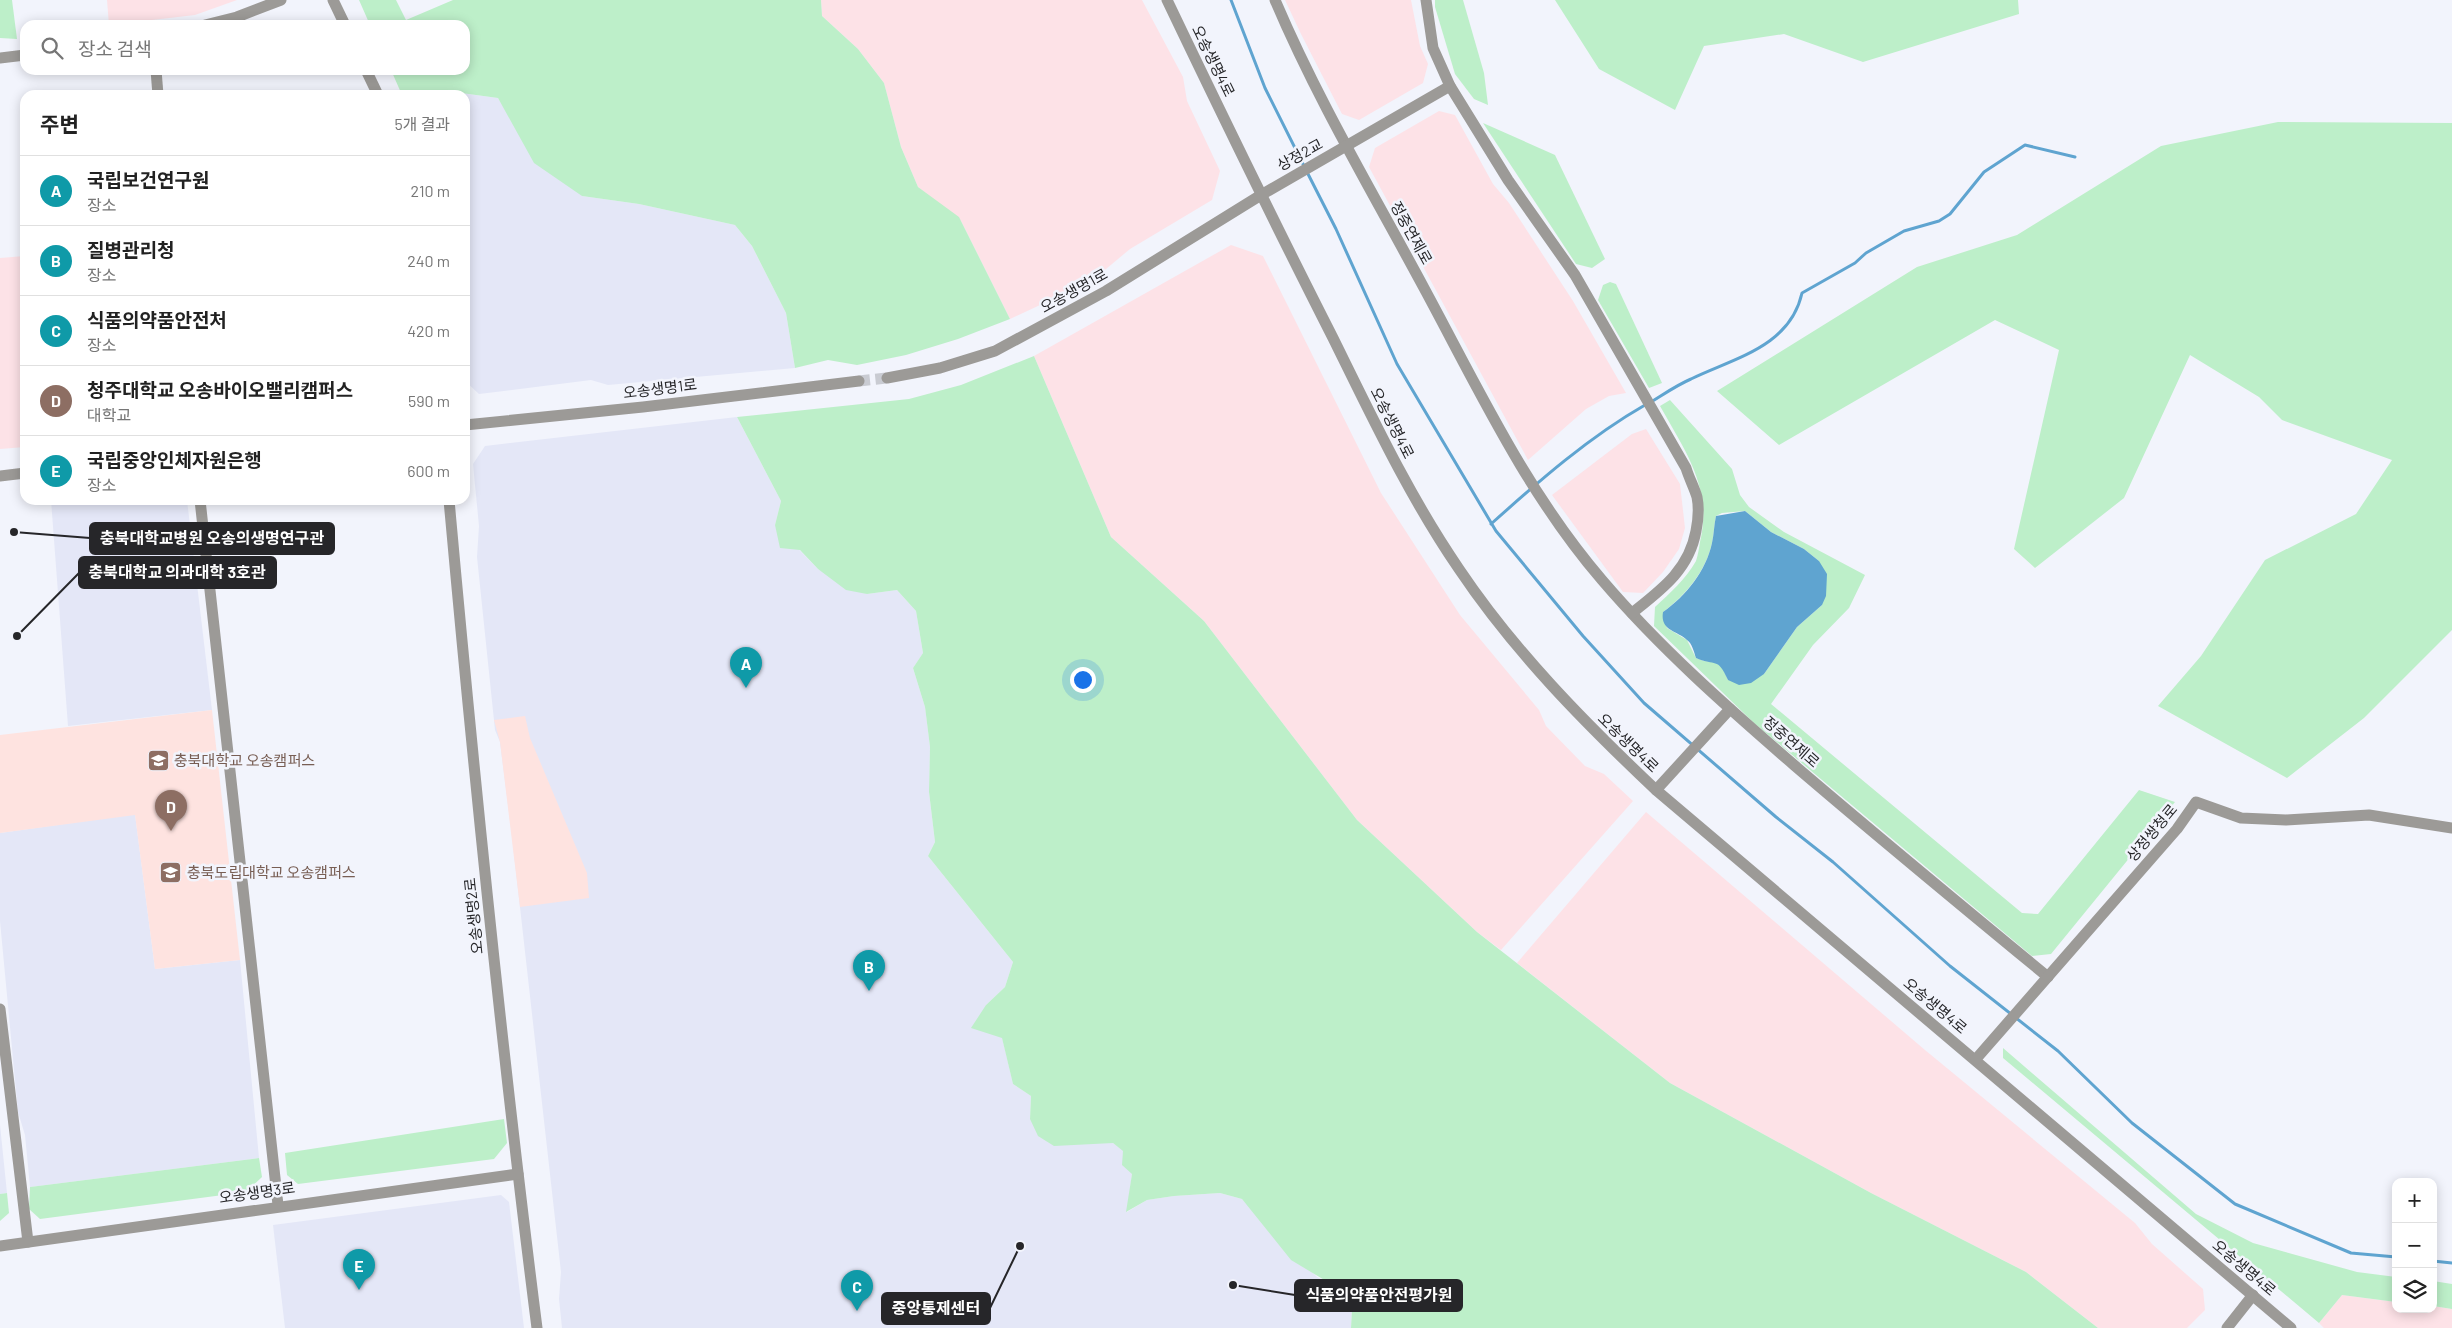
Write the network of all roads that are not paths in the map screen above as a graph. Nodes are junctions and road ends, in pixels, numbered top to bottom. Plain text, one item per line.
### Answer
1 (281, 0) edge
2 (333, 0) edge
3 (1167, 0) edge
4 (1275, 0) edge
5 (1426, 0) edge
6 (225, 20) edge
7 (343, 20) edge
8 (20, 56) edge
9 (0, 58) edge
10 (156, 75) edge
11 (368, 75) edge
12 (1450, 86) junction
13 (158, 90) edge
14 (376, 90) edge
15 (1343, 149) junction
16 (1261, 195) junction
17 (886, 378) tunnel mouth
18 (859, 381) tunnel mouth
19 (470, 424) edge
20 (20, 474) edge
21 (0, 476) edge
22 (201, 505) edge
23 (449, 505) edge
24 (1632, 613) junction
25 (1727, 712) junction
26 (1660, 786) junction
27 (2452, 828) edge
28 (2048, 977) junction
29 (0, 1009) edge
30 (1976, 1060) junction
31 (518, 1174) junction
32 (278, 1205) junction
33 (28, 1242) junction
34 (0, 1246) edge
35 (2254, 1296) junction
36 (537, 1328) edge
37 (2227, 1328) edge
38 (2291, 1328) edge

1 - 6 street
2 - 7 street
3 - 16 street, 오송생명4로
4 - 15 street, 정중연제로
5 - 12 street
8 - 9 street
10 - 13 street
11 - 14 street
12 - 15 street, 상정2교
12 - 24 street
15 - 16 street, 상정2교
15 - 24 street, 정중연제로
16 - 17 street, 오송생명1로
16 - 26 street, 오송생명4로
18 - 19 street, 오송생명1로
20 - 21 street
22 - 32 street
23 - 31 street, 오송생명2로
24 - 25 street, 정중연제로
25 - 26 street
25 - 28 street, 정중연제로
26 - 30 street, 오송생명4로
27 - 28 street, 상정쌍청로
28 - 30 street, 상정쌍청로
29 - 33 street
30 - 35 street, 오송생명4로
31 - 32 street, 오송생명3로
31 - 36 street, 오송생명2로
32 - 33 street, 오송생명3로
33 - 34 street, 오송생명3로
35 - 37 street
35 - 38 street, 오송생명4로

